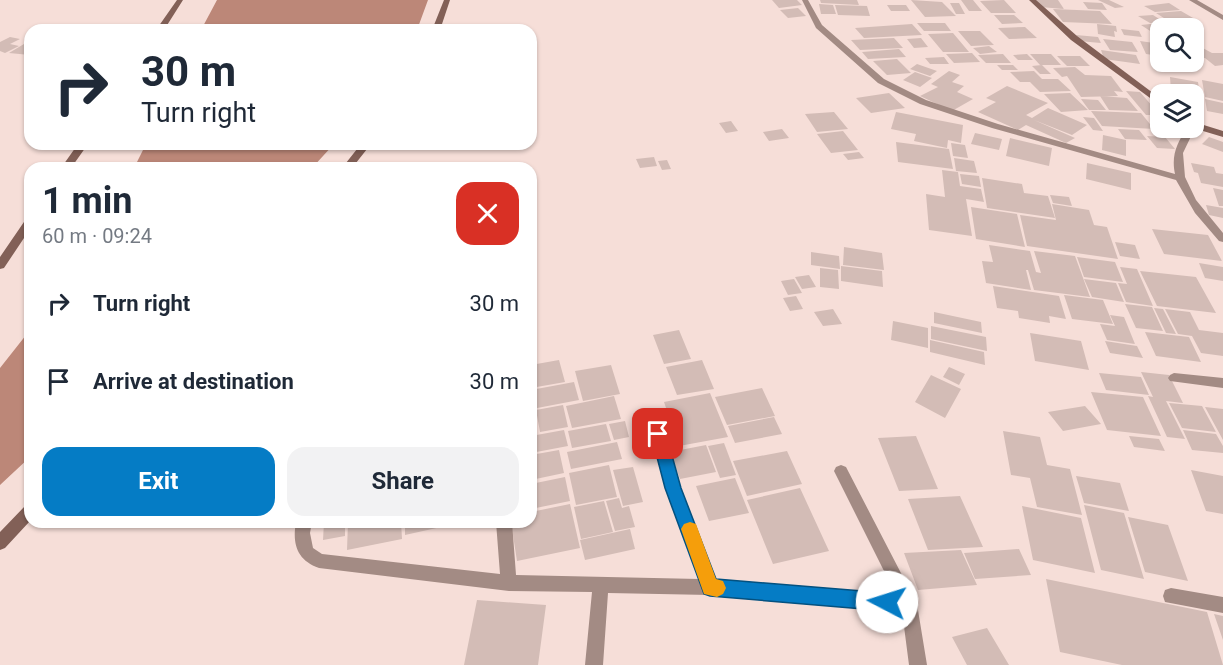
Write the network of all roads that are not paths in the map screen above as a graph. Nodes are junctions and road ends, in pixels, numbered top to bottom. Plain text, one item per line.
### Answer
1 (180, 0) edge
2 (447, 0) edge
3 (805, 0) edge
4 (1032, 0) edge
5 (1192, 0) edge
6 (1223, 18) edge
7 (164, 24) edge
8 (438, 24) edge
9 (1150, 95) edge
10 (1204, 129) edge
11 (1223, 134) edge
12 (1186, 138) edge
13 (361, 150) edge
14 (352, 162) edge
15 (1180, 178) junction
16 (24, 230) edge
17 (1223, 239) edge
18 (0, 265) edge
19 (1174, 378) dead end
20 (1223, 384) edge
21 (658, 434) dead end
22 (841, 471) dead end
23 (24, 517) edge
24 (303, 528) edge
25 (504, 528) edge
26 (0, 543) edge
27 (508, 583) junction
28 (602, 585) junction
29 (710, 587) junction
30 (1171, 596) dead end
31 (909, 604) junction
32 (1223, 605) edge
33 (594, 665) edge
34 (918, 665) edge

1 - 7 street
2 - 8 street
3 - 15 street
4 - 9 street
5 - 6 street
10 - 11 street
12 - 15 street
13 - 14 street
15 - 17 street
16 - 18 street
19 - 20 street
21 - 29 street
22 - 31 street
23 - 26 street
24 - 27 street
25 - 27 street
27 - 28 street
28 - 29 street
28 - 33 street
29 - 31 street
30 - 32 street
31 - 34 street

